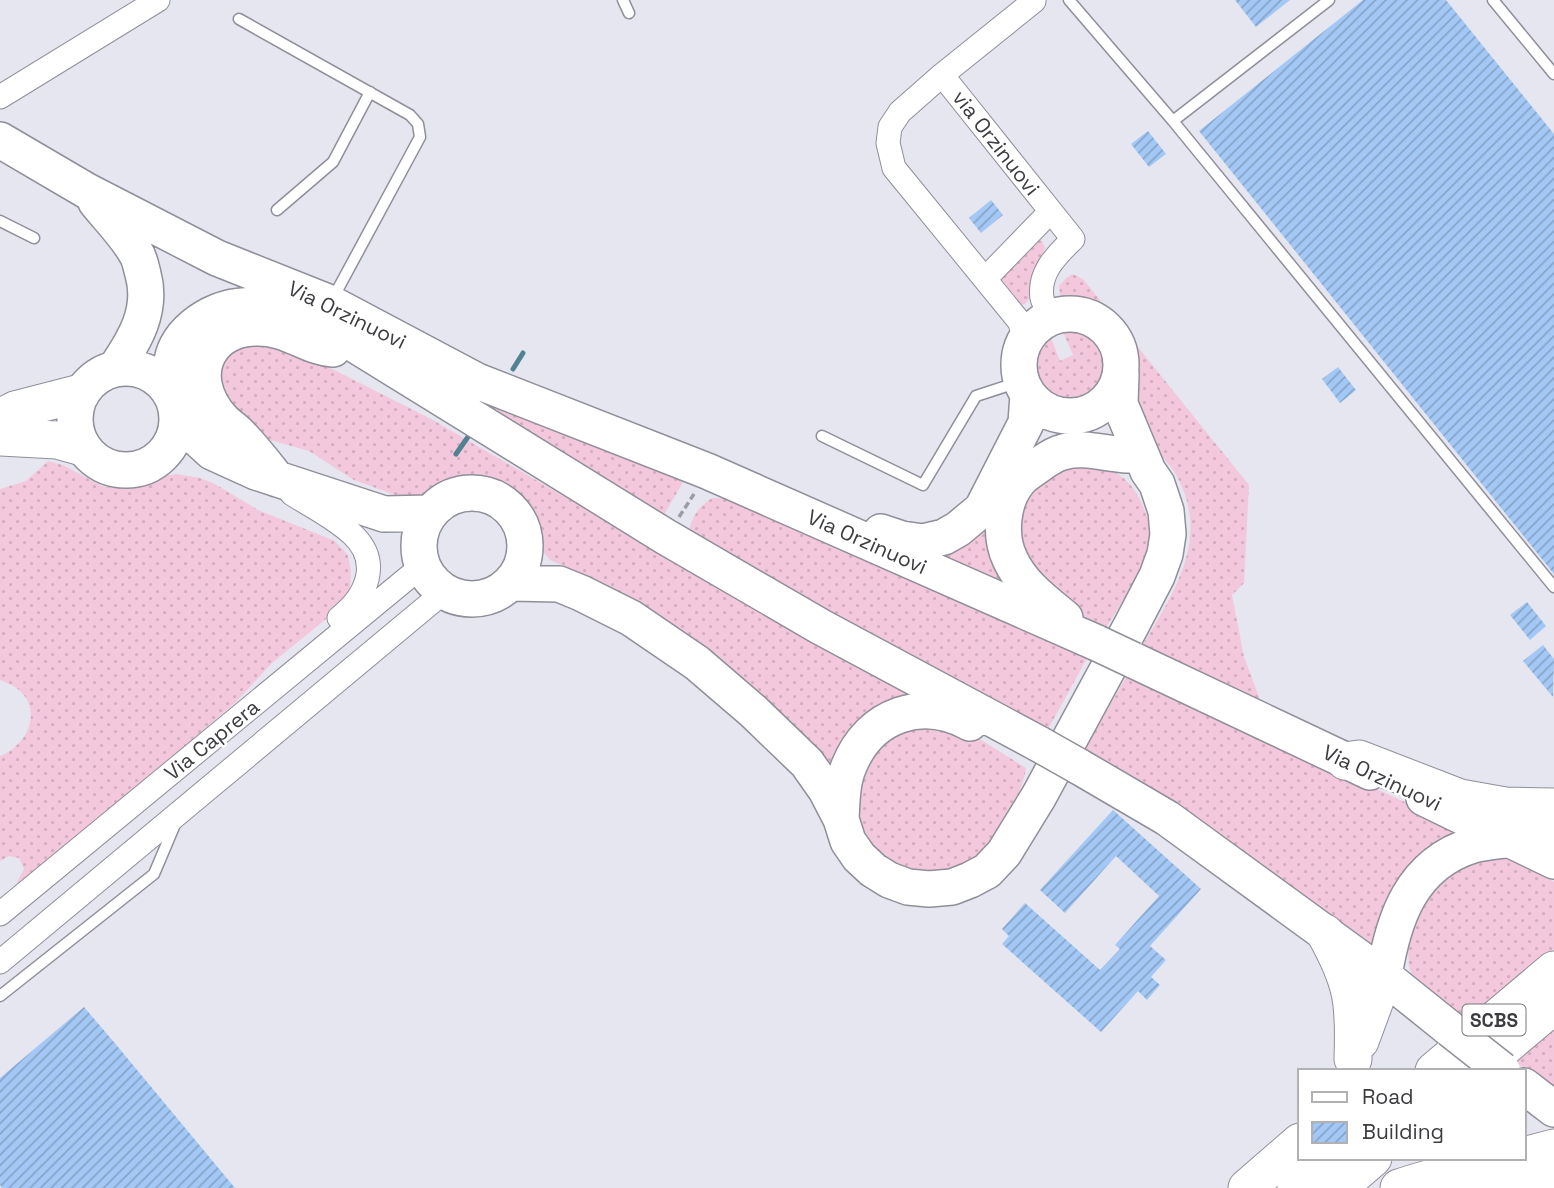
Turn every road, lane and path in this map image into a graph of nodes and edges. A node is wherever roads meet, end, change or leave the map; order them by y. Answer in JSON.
{"nodes":[{"id":1,"x":158,"y":0,"type":"edge"},
{"id":2,"x":623,"y":0,"type":"edge"},
{"id":3,"x":1034,"y":0,"type":"edge"},
{"id":4,"x":1069,"y":0,"type":"edge"},
{"id":5,"x":1329,"y":0,"type":"edge"},
{"id":6,"x":1493,"y":0,"type":"edge"},
{"id":7,"x":629,"y":13,"type":"dead end"},
{"id":8,"x":239,"y":19,"type":"dead end"},
{"id":9,"x":1554,"y":74,"type":"edge"},
{"id":10,"x":942,"y":75,"type":"junction"},
{"id":11,"x":370,"y":92,"type":"junction"},
{"id":12,"x":0,"y":97,"type":"edge"},
{"id":13,"x":1173,"y":121,"type":"junction"},
{"id":14,"x":0,"y":140,"type":"edge"},
{"id":15,"x":87,"y":191,"type":"junction"},
{"id":16,"x":276,"y":210,"type":"dead end"},
{"id":17,"x":1050,"y":212,"type":"junction"},
{"id":18,"x":0,"y":221,"type":"edge"},
{"id":19,"x":34,"y":238,"type":"dead end"},
{"id":20,"x":217,"y":258,"type":"junction"},
{"id":21,"x":985,"y":279,"type":"junction"},
{"id":22,"x":330,"y":303,"type":"junction"},
{"id":23,"x":1053,"y":317,"type":"junction"},
{"id":24,"x":1026,"y":339,"type":"junction"},
{"id":25,"x":364,"y":352,"type":"junction"},
{"id":26,"x":115,"y":369,"type":"junction"},
{"id":27,"x":1121,"y":374,"type":"junction"},
{"id":28,"x":1025,"y":387,"type":"junction"},
{"id":29,"x":81,"y":393,"type":"junction"},
{"id":30,"x":174,"y":404,"type":"junction"},
{"id":31,"x":1070,"y":415,"type":"junction"},
{"id":32,"x":0,"y":418,"type":"edge"},
{"id":33,"x":822,"y":436,"type":"dead end"},
{"id":34,"x":0,"y":437,"type":"edge"},
{"id":35,"x":82,"y":447,"type":"junction"},
{"id":36,"x":212,"y":452,"type":"junction"},
{"id":37,"x":161,"y":457,"type":"junction"},
{"id":38,"x":1138,"y":463,"type":"junction"},
{"id":39,"x":707,"y":471,"type":"junction"},
{"id":40,"x":267,"y":475,"type":"junction"},
{"id":41,"x":1018,"y":481,"type":"junction"},
{"id":42,"x":785,"y":506,"type":"junction"},
{"id":43,"x":430,"y":513,"type":"junction"},
{"id":44,"x":384,"y":514,"type":"junction"},
{"id":45,"x":666,"y":537,"type":"junction"},
{"id":46,"x":526,"y":549,"type":"junction"},
{"id":47,"x":421,"y":556,"type":"junction"},
{"id":48,"x":512,"y":583,"type":"junction"},
{"id":49,"x":559,"y":583,"type":"junction"},
{"id":50,"x":1554,"y":587,"type":"edge"},
{"id":51,"x":444,"y":592,"type":"junction"},
{"id":52,"x":1094,"y":642,"type":"junction"},
{"id":53,"x":270,"y":692,"type":"junction"},
{"id":54,"x":1039,"y":744,"type":"junction"},
{"id":55,"x":1345,"y":761,"type":"junction"},
{"id":56,"x":1554,"y":807,"type":"edge"},
{"id":57,"x":181,"y":811,"type":"junction"},
{"id":58,"x":841,"y":819,"type":"junction"},
{"id":59,"x":1554,"y":824,"type":"edge"},
{"id":60,"x":1511,"y":838,"type":"junction"},
{"id":61,"x":1554,"y":861,"type":"edge"},
{"id":62,"x":0,"y":914,"type":"edge"},
{"id":63,"x":1325,"y":933,"type":"junction"},
{"id":64,"x":0,"y":962,"type":"edge"},
{"id":65,"x":1554,"y":970,"type":"edge"},
{"id":66,"x":1384,"y":976,"type":"junction"},
{"id":67,"x":0,"y":996,"type":"edge"},
{"id":68,"x":1554,"y":1005,"type":"edge"},
{"id":69,"x":1350,"y":1065,"type":"edge"},
{"id":70,"x":1436,"y":1069,"type":"edge"},
{"id":71,"x":1496,"y":1069,"type":"edge"},
{"id":72,"x":1506,"y":1069,"type":"edge"},
{"id":73,"x":1526,"y":1090,"type":"edge"},
{"id":74,"x":1554,"y":1109,"type":"edge"},
{"id":75,"x":1298,"y":1144,"type":"edge"},
{"id":76,"x":1554,"y":1148,"type":"edge"},
{"id":77,"x":1526,"y":1155,"type":"edge"},
{"id":78,"x":1329,"y":1160,"type":"edge"},
{"id":79,"x":1371,"y":1160,"type":"edge"},
{"id":80,"x":1507,"y":1160,"type":"edge"},
{"id":81,"x":1462,"y":1172,"type":"junction"},
{"id":82,"x":1554,"y":1185,"type":"edge"},
{"id":83,"x":1247,"y":1188,"type":"edge"},
{"id":84,"x":1296,"y":1188,"type":"edge"},
{"id":85,"x":1338,"y":1188,"type":"edge"},
{"id":86,"x":1399,"y":1188,"type":"edge"}],
"edges":[{"from":1,"to":12,"type":"street"},
{"from":2,"to":7,"type":"lane"},
{"from":3,"to":10,"type":"street","name":"via Orzinuovi"},
{"from":4,"to":13,"type":"lane"},
{"from":5,"to":13,"type":"lane"},
{"from":6,"to":9,"type":"lane"},
{"from":8,"to":11,"type":"lane"},
{"from":10,"to":17,"type":"street","name":"via Orzinuovi"},
{"from":10,"to":21,"type":"street","name":"via Orzinuovi"},
{"from":11,"to":16,"type":"lane"},
{"from":11,"to":22,"type":"lane"},
{"from":13,"to":50,"type":"lane"},
{"from":14,"to":15,"type":"main road","name":"Via Orzinuovi"},
{"from":15,"to":20,"type":"main road","name":"Via Orzinuovi"},
{"from":15,"to":26,"type":"main road"},
{"from":17,"to":21,"type":"street","name":"via Orzinuovi"},
{"from":17,"to":23,"type":"street","name":"via Orzinuovi"},
{"from":18,"to":19,"type":"lane"},
{"from":20,"to":22,"type":"main road","name":"Via Orzinuovi"},
{"from":20,"to":25,"type":"main road","name":"Via Orzinuovi"},
{"from":21,"to":24,"type":"street","name":"via Orzinuovi"},
{"from":22,"to":39,"type":"main road","name":"Via Orzinuovi"},
{"from":23,"to":24,"type":"main road"},
{"from":23,"to":27,"type":"main road"},
{"from":24,"to":28,"type":"main road"},
{"from":25,"to":30,"type":"main road"},
{"from":25,"to":40,"type":"main road"},
{"from":25,"to":45,"type":"main road","name":"Via Orzinuovi"},
{"from":26,"to":29,"type":"main road"},
{"from":26,"to":30,"type":"main road"},
{"from":27,"to":31,"type":"main road"},
{"from":27,"to":38,"type":"main road"},
{"from":28,"to":31,"type":"main road"},
{"from":28,"to":33,"type":"lane"},
{"from":28,"to":42,"type":"main road"},
{"from":29,"to":32,"type":"highway"},
{"from":29,"to":35,"type":"main road"},
{"from":30,"to":36,"type":"main road"},
{"from":30,"to":37,"type":"main road"},
{"from":31,"to":38,"type":"main road"},
{"from":31,"to":41,"type":"main road"},
{"from":34,"to":35,"type":"highway"},
{"from":35,"to":37,"type":"main road"},
{"from":36,"to":37,"type":"main road"},
{"from":36,"to":40,"type":"main road"},
{"from":38,"to":41,"type":"main road"},
{"from":38,"to":58,"type":"main road"},
{"from":39,"to":42,"type":"main road","name":"Via Orzinuovi"},
{"from":39,"to":45,"type":"path"},
{"from":40,"to":44,"type":"main road"},
{"from":40,"to":53,"type":"street"},
{"from":41,"to":52,"type":"main road"},
{"from":42,"to":52,"type":"main road","name":"Via Orzinuovi"},
{"from":43,"to":44,"type":"main road"},
{"from":43,"to":46,"type":"main road"},
{"from":43,"to":47,"type":"main road"},
{"from":44,"to":47,"type":"main road"},
{"from":45,"to":54,"type":"main road","name":"Via Orzinuovi"},
{"from":46,"to":48,"type":"main road"},
{"from":46,"to":49,"type":"main road"},
{"from":47,"to":51,"type":"main road"},
{"from":47,"to":53,"type":"street","name":"Via Caprera"},
{"from":48,"to":49,"type":"main road"},
{"from":48,"to":51,"type":"main road"},
{"from":49,"to":58,"type":"main road"},
{"from":51,"to":57,"type":"street","name":"Via Caprera"},
{"from":52,"to":55,"type":"main road","name":"Via Orzinuovi","bridge":true},
{"from":53,"to":62,"type":"street","name":"Via Caprera"},
{"from":54,"to":58,"type":"main road"},
{"from":54,"to":63,"type":"main road","name":"Via Orzinuovi","bridge":true},
{"from":55,"to":56,"type":"highway"},
{"from":55,"to":60,"type":"main road","name":"Via Orzinuovi"},
{"from":57,"to":64,"type":"street","name":"Via Caprera"},
{"from":57,"to":67,"type":"lane","name":"Via Caprera"},
{"from":59,"to":60,"type":"highway"},
{"from":60,"to":61,"type":"main road","name":"Via Orzinuovi"},
{"from":60,"to":66,"type":"main road"},
{"from":63,"to":66,"type":"main road","name":"Via Orzinuovi"},
{"from":63,"to":69,"type":"highway"},
{"from":65,"to":70,"type":"highway","number":"SCBS"},
{"from":66,"to":69,"type":"highway"},
{"from":66,"to":71,"type":"main road","name":"Via Orzinuovi","bridge":true},
{"from":68,"to":72,"type":"highway","number":"SCBS"},
{"from":73,"to":74,"type":"main road","name":"Via Orzinuovi"},
{"from":75,"to":83,"type":"highway"},
{"from":76,"to":77,"type":"highway"},
{"from":78,"to":84,"type":"highway"},
{"from":79,"to":85,"type":"highway"},
{"from":80,"to":81,"type":"highway"},
{"from":81,"to":82,"type":"highway"},
{"from":81,"to":86,"type":"highway"}]}
